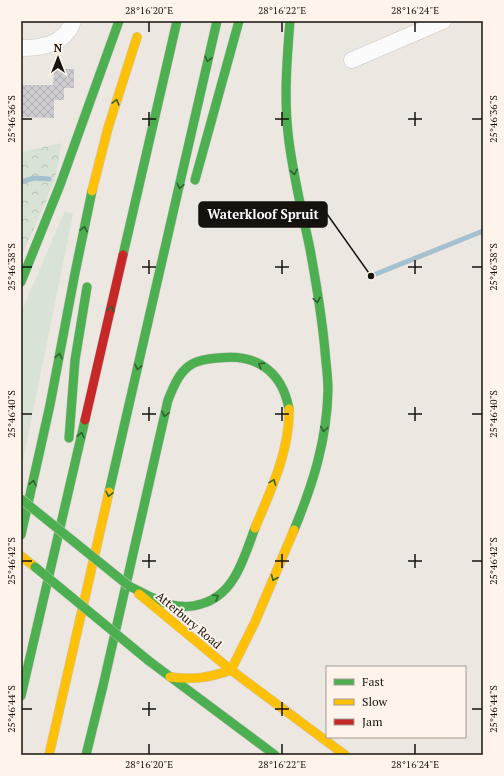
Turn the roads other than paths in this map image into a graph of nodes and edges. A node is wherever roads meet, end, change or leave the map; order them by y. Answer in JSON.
{"nodes":[{"id":1,"x":73,"y":21,"type":"edge"},
{"id":2,"x":119,"y":21,"type":"edge"},
{"id":3,"x":177,"y":21,"type":"edge"},
{"id":4,"x":217,"y":21,"type":"edge"},
{"id":5,"x":239,"y":21,"type":"edge"},
{"id":6,"x":290,"y":21,"type":"edge"},
{"id":7,"x":443,"y":21,"type":"edge"},
{"id":8,"x":140,"y":26,"type":"dead end"},
{"id":9,"x":137,"y":37,"type":"junction"},
{"id":10,"x":21,"y":48,"type":"edge"},
{"id":11,"x":352,"y":60,"type":"dead end"},
{"id":12,"x":120,"y":120,"type":"dead end"},
{"id":13,"x":191,"y":192,"type":"dead end"},
{"id":14,"x":177,"y":237,"type":"dead end"},
{"id":15,"x":89,"y":277,"type":"dead end"},
{"id":16,"x":21,"y":282,"type":"edge"},
{"id":17,"x":143,"y":344,"type":"junction"},
{"id":18,"x":68,"y":487,"type":"junction"},
{"id":19,"x":21,"y":500,"type":"edge"},
{"id":20,"x":21,"y":535,"type":"edge"},
{"id":21,"x":21,"y":556,"type":"edge"},
{"id":22,"x":21,"y":564,"type":"edge"},
{"id":23,"x":35,"y":567,"type":"junction"},
{"id":24,"x":129,"y":586,"type":"junction"},
{"id":25,"x":231,"y":670,"type":"junction"},
{"id":26,"x":170,"y":677,"type":"junction"},
{"id":27,"x":21,"y":696,"type":"edge"},
{"id":28,"x":49,"y":755,"type":"edge"},
{"id":29,"x":86,"y":755,"type":"edge"},
{"id":30,"x":275,"y":755,"type":"edge"},
{"id":31,"x":346,"y":755,"type":"edge"}],
"edges":[{"from":1,"to":10,"type":"street"},
{"from":2,"to":16,"type":"main road"},
{"from":18,"to":3,"type":"main road","one_way":true},
{"from":4,"to":17,"type":"main road","one_way":true},
{"from":5,"to":13,"type":"main road"},
{"from":6,"to":25,"type":"main road","one_way":true},
{"from":7,"to":11,"type":"street"},
{"from":8,"to":9,"type":"main road"},
{"from":9,"to":12,"type":"main road"},
{"from":20,"to":9,"type":"main road","one_way":true},
{"from":14,"to":17,"type":"main road"},
{"from":15,"to":18,"type":"main road"},
{"from":17,"to":28,"type":"main road","one_way":true},
{"from":18,"to":27,"type":"main road"},
{"from":19,"to":24,"type":"main road","name":"Atterbury Road","bridge":true},
{"from":21,"to":23,"type":"main road"},
{"from":22,"to":23,"type":"main road"},
{"from":23,"to":26,"type":"main road","bridge":true},
{"from":24,"to":25,"type":"main road","name":"Atterbury Road"},
{"from":24,"to":29,"type":"main road","one_way":true},
{"from":25,"to":26,"type":"main road"},
{"from":25,"to":31,"type":"main road","name":"Atterbury Road"},
{"from":26,"to":30,"type":"main road"}]}
